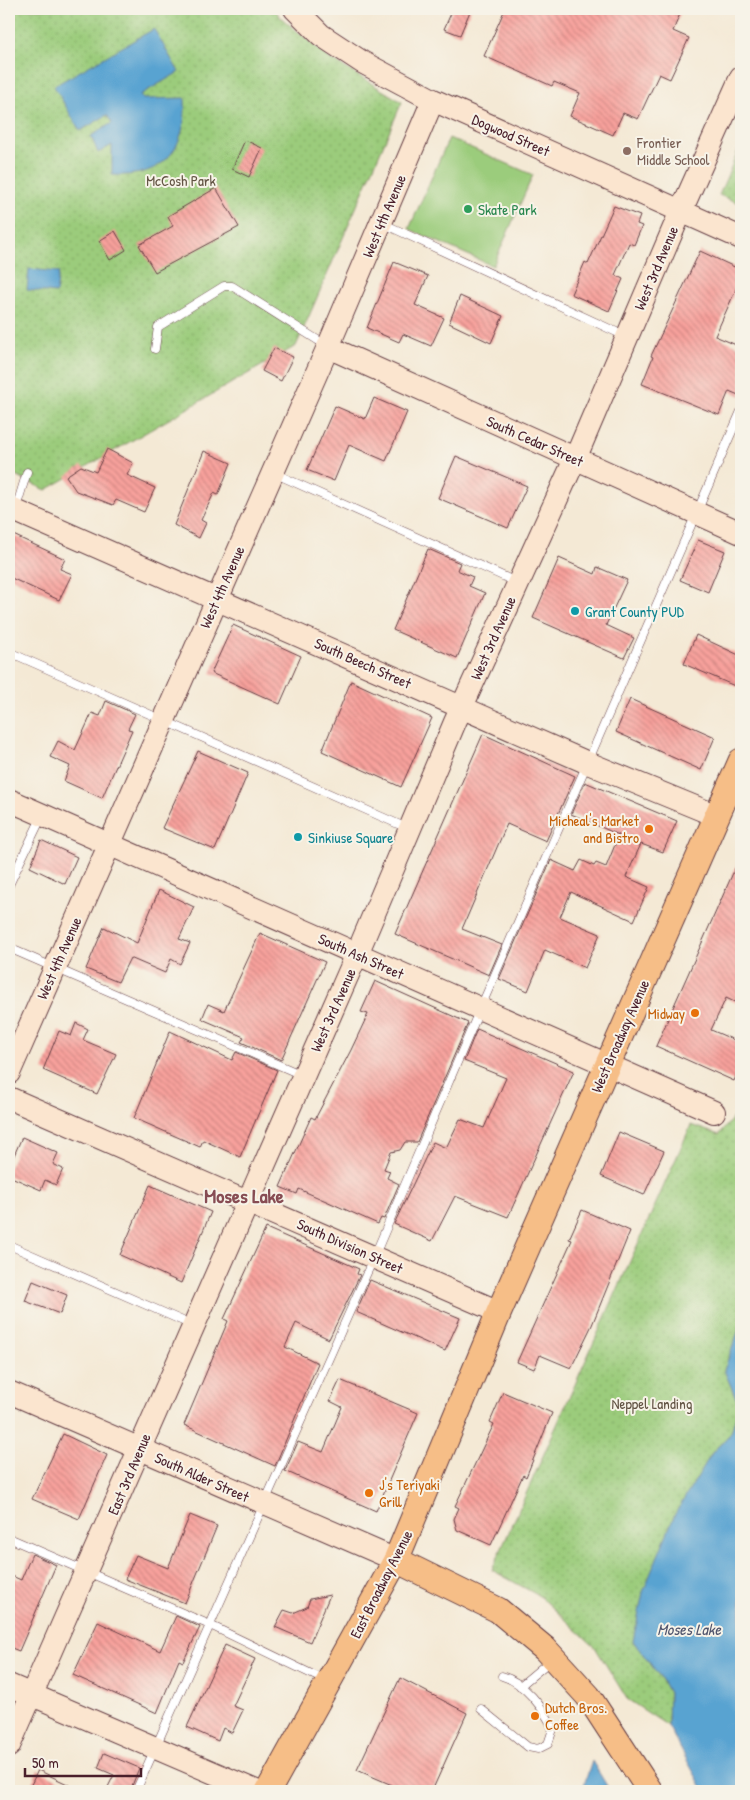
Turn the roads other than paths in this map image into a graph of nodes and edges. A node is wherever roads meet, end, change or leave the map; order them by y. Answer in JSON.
{"nodes":[{"id":1,"x":296,"y":9,"type":"edge"},
{"id":2,"x":741,"y":77,"type":"edge"},
{"id":3,"x":433,"y":100,"type":"junction"},
{"id":4,"x":681,"y":211,"type":"junction"},
{"id":5,"x":381,"y":223,"type":"junction"},
{"id":6,"x":741,"y":238,"type":"edge"},
{"id":7,"x":627,"y":337,"type":"junction"},
{"id":8,"x":328,"y":347,"type":"junction"},
{"id":9,"x":155,"y":349,"type":"dead end"},
{"id":10,"x":741,"y":411,"type":"edge"},
{"id":11,"x":575,"y":459,"type":"junction"},
{"id":12,"x":27,"y":472,"type":"dead end"},
{"id":13,"x":273,"y":472,"type":"junction"},
{"id":14,"x":12,"y":509,"type":"edge"},
{"id":15,"x":696,"y":513,"type":"junction"},
{"id":16,"x":741,"y":533,"type":"edge"},
{"id":17,"x":518,"y":583,"type":"junction"},
{"id":18,"x":217,"y":598,"type":"junction"},
{"id":19,"x":9,"y":652,"type":"edge"},
{"id":20,"x":462,"y":707,"type":"junction"},
{"id":21,"x":163,"y":719,"type":"junction"},
{"id":22,"x":741,"y":761,"type":"edge"},
{"id":23,"x":588,"y":762,"type":"junction"},
{"id":24,"x":10,"y":803,"type":"edge"},
{"id":25,"x":43,"y":814,"type":"junction"},
{"id":26,"x":717,"y":816,"type":"junction"},
{"id":27,"x":409,"y":829,"type":"junction"},
{"id":28,"x":109,"y":843,"type":"junction"},
{"id":29,"x":9,"y":884,"type":"edge"},
{"id":30,"x":9,"y":948,"type":"edge"},
{"id":31,"x":358,"y":954,"type":"junction"},
{"id":32,"x":54,"y":969,"type":"junction"},
{"id":33,"x":480,"y":1009,"type":"junction"},
{"id":34,"x":608,"y":1066,"type":"junction"},
{"id":35,"x":9,"y":1073,"type":"edge"},
{"id":36,"x":304,"y":1076,"type":"junction"},
{"id":37,"x":9,"y":1098,"type":"edge"},
{"id":38,"x":714,"y":1112,"type":"dead end"},
{"id":39,"x":249,"y":1202,"type":"junction"},
{"id":40,"x":9,"y":1244,"type":"edge"},
{"id":41,"x":374,"y":1257,"type":"junction"},
{"id":42,"x":499,"y":1312,"type":"junction"},
{"id":43,"x":194,"y":1326,"type":"junction"},
{"id":44,"x":9,"y":1392,"type":"edge"},
{"id":45,"x":140,"y":1449,"type":"junction"},
{"id":46,"x":264,"y":1504,"type":"junction"},
{"id":47,"x":9,"y":1538,"type":"edge"},
{"id":48,"x":396,"y":1560,"type":"junction"},
{"id":49,"x":87,"y":1572,"type":"junction"},
{"id":50,"x":210,"y":1625,"type":"junction"},
{"id":51,"x":553,"y":1658,"type":"junction"},
{"id":52,"x":502,"y":1676,"type":"dead end"},
{"id":53,"x":329,"y":1682,"type":"junction"},
{"id":54,"x":9,"y":1685,"type":"edge"},
{"id":55,"x":520,"y":1686,"type":"junction"},
{"id":56,"x":31,"y":1695,"type":"junction"},
{"id":57,"x":481,"y":1709,"type":"dead end"},
{"id":58,"x":9,"y":1746,"type":"edge"},
{"id":59,"x":157,"y":1748,"type":"junction"},
{"id":60,"x":136,"y":1791,"type":"edge"},
{"id":61,"x":256,"y":1791,"type":"edge"},
{"id":62,"x":268,"y":1791,"type":"edge"},
{"id":63,"x":650,"y":1791,"type":"edge"}],
"edges":[{"from":1,"to":3,"type":"main road","name":"Dogwood Street"},
{"from":2,"to":4,"type":"main road","name":"West 3rd Avenue"},
{"from":3,"to":4,"type":"main road","name":"Dogwood Street"},
{"from":3,"to":5,"type":"main road","name":"West 4th Avenue"},
{"from":4,"to":6,"type":"main road","name":"Dogwood Street"},
{"from":4,"to":7,"type":"main road","name":"West 3rd Avenue"},
{"from":5,"to":7,"type":"lane"},
{"from":5,"to":8,"type":"main road","name":"West 4th Avenue"},
{"from":7,"to":11,"type":"main road","name":"West 3rd Avenue"},
{"from":8,"to":9,"type":"lane"},
{"from":8,"to":11,"type":"main road","name":"South Cedar Street"},
{"from":8,"to":13,"type":"main road","name":"West 4th Avenue"},
{"from":10,"to":15,"type":"lane"},
{"from":11,"to":15,"type":"main road","name":"South Cedar Street"},
{"from":11,"to":17,"type":"main road","name":"West 3rd Avenue"},
{"from":12,"to":14,"type":"lane"},
{"from":13,"to":17,"type":"lane"},
{"from":13,"to":18,"type":"main road","name":"West 4th Avenue"},
{"from":14,"to":18,"type":"main road","name":"South Beech Street"},
{"from":15,"to":16,"type":"main road","name":"South Cedar Street"},
{"from":15,"to":23,"type":"lane"},
{"from":17,"to":20,"type":"main road","name":"West 3rd Avenue"},
{"from":18,"to":20,"type":"main road","name":"South Beech Street"},
{"from":18,"to":21,"type":"main road","name":"West 4th Avenue"},
{"from":19,"to":21,"type":"lane"},
{"from":20,"to":23,"type":"main road","name":"South Beech Street"},
{"from":20,"to":27,"type":"main road","name":"West 3rd Avenue"},
{"from":21,"to":27,"type":"lane"},
{"from":21,"to":28,"type":"main road","name":"West 4th Avenue"},
{"from":22,"to":26,"type":"main road","name":"West Broadway Avenue"},
{"from":23,"to":26,"type":"main road","name":"South Beech Street"},
{"from":23,"to":33,"type":"lane"},
{"from":24,"to":25,"type":"main road","name":"South Ash Street"},
{"from":25,"to":28,"type":"main road","name":"South Ash Street"},
{"from":25,"to":29,"type":"lane"},
{"from":26,"to":34,"type":"main road","name":"West Broadway Avenue"},
{"from":27,"to":31,"type":"main road","name":"West 3rd Avenue"},
{"from":28,"to":31,"type":"main road","name":"South Ash Street"},
{"from":28,"to":32,"type":"main road","name":"West 4th Avenue"},
{"from":30,"to":32,"type":"lane"},
{"from":31,"to":33,"type":"main road","name":"South Ash Street"},
{"from":31,"to":36,"type":"main road","name":"West 3rd Avenue"},
{"from":32,"to":35,"type":"main road","name":"West 4th Avenue"},
{"from":32,"to":36,"type":"lane"},
{"from":33,"to":34,"type":"main road","name":"South Ash Street"},
{"from":33,"to":41,"type":"lane"},
{"from":34,"to":38,"type":"main road","name":"South Ash Street"},
{"from":34,"to":42,"type":"main road","name":"West Broadway Avenue"},
{"from":36,"to":39,"type":"main road","name":"West 3rd Avenue"},
{"from":37,"to":39,"type":"main road","name":"South Division Street"},
{"from":39,"to":41,"type":"main road","name":"South Division Street"},
{"from":39,"to":43,"type":"main road","name":"East 3rd Avenue"},
{"from":40,"to":43,"type":"lane"},
{"from":41,"to":42,"type":"main road","name":"South Division Street"},
{"from":41,"to":46,"type":"lane"},
{"from":42,"to":48,"type":"main road","name":"East Broadway Avenue"},
{"from":43,"to":45,"type":"main road","name":"East 3rd Avenue"},
{"from":44,"to":45,"type":"main road","name":"South Alder Street"},
{"from":45,"to":46,"type":"main road","name":"South Alder Street"},
{"from":45,"to":49,"type":"main road","name":"East 3rd Avenue"},
{"from":46,"to":48,"type":"main road","name":"South Alder Street"},
{"from":46,"to":50,"type":"lane"},
{"from":47,"to":49,"type":"lane"},
{"from":48,"to":51,"type":"main road"},
{"from":48,"to":53,"type":"main road","name":"East Broadway Avenue"},
{"from":49,"to":50,"type":"lane"},
{"from":49,"to":56,"type":"main road","name":"East 3rd Avenue"},
{"from":50,"to":53,"type":"lane"},
{"from":50,"to":59,"type":"lane"},
{"from":51,"to":55,"type":"lane"},
{"from":51,"to":63,"type":"main road"},
{"from":52,"to":55,"type":"lane"},
{"from":53,"to":62,"type":"main road","name":"East Broadway Avenue"},
{"from":54,"to":56,"type":"main road"},
{"from":55,"to":57,"type":"lane"},
{"from":56,"to":58,"type":"main road","name":"East 3rd Avenue"},
{"from":56,"to":59,"type":"main road"},
{"from":59,"to":60,"type":"lane"},
{"from":59,"to":61,"type":"main road"}]}
